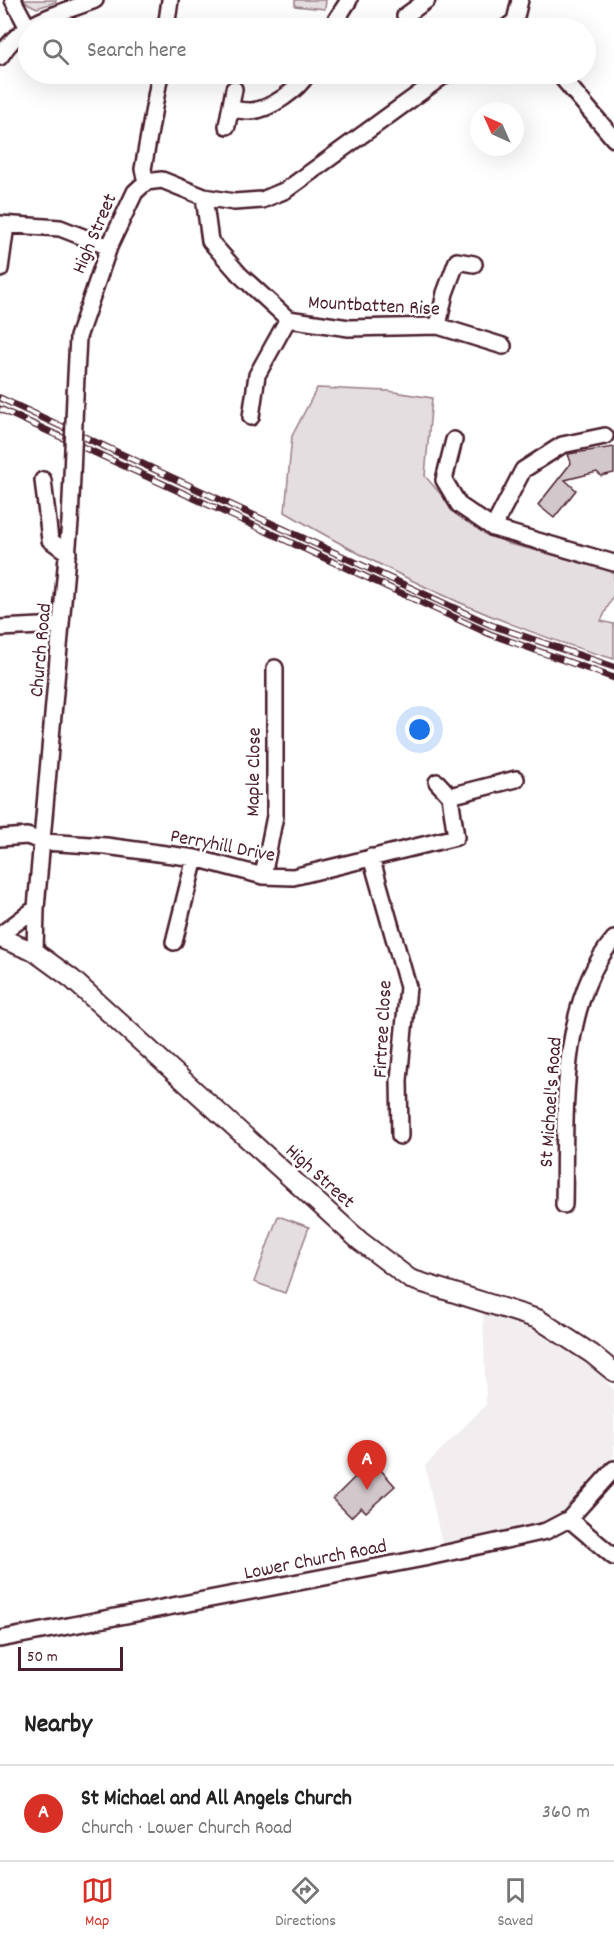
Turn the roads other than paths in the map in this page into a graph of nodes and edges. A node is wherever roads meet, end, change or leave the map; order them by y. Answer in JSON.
{"nodes":[{"id":1,"x":13,"y":0,"type":"edge"},
{"id":2,"x":96,"y":0,"type":"edge"},
{"id":3,"x":170,"y":0,"type":"edge"},
{"id":4,"x":349,"y":0,"type":"edge"},
{"id":5,"x":427,"y":0,"type":"edge"},
{"id":6,"x":520,"y":0,"type":"edge"},
{"id":7,"x":405,"y":15,"type":"dead end"},
{"id":8,"x":23,"y":18,"type":"edge"},
{"id":9,"x":48,"y":18,"type":"edge"},
{"id":10,"x":167,"y":18,"type":"edge"},
{"id":11,"x":337,"y":18,"type":"edge"},
{"id":12,"x":516,"y":18,"type":"edge"},
{"id":13,"x":18,"y":33,"type":"edge"},
{"id":14,"x":0,"y":57,"type":"edge"},
{"id":15,"x":158,"y":84,"type":"edge"},
{"id":16,"x":300,"y":84,"type":"edge"},
{"id":17,"x":432,"y":84,"type":"edge"},
{"id":18,"x":567,"y":84,"type":"edge"},
{"id":19,"x":234,"y":89,"type":"dead end"},
{"id":20,"x":231,"y":109,"type":"junction"},
{"id":21,"x":227,"y":126,"type":"dead end"},
{"id":22,"x":614,"y":139,"type":"edge"},
{"id":23,"x":146,"y":183,"type":"junction"},
{"id":24,"x":204,"y":197,"type":"junction"},
{"id":25,"x":3,"y":224,"type":"edge"},
{"id":26,"x":109,"y":247,"type":"junction"},
{"id":27,"x":474,"y":264,"type":"dead end"},
{"id":28,"x":0,"y":269,"type":"edge"},
{"id":29,"x":288,"y":319,"type":"junction"},
{"id":30,"x":438,"y":326,"type":"junction"},
{"id":31,"x":502,"y":346,"type":"dead end"},
{"id":32,"x":75,"y":396,"type":"joint"},
{"id":33,"x":251,"y":417,"type":"dead end"},
{"id":34,"x":605,"y":436,"type":"dead end"},
{"id":35,"x":454,"y":440,"type":"dead end"},
{"id":36,"x":43,"y":480,"type":"dead end"},
{"id":37,"x":493,"y":528,"type":"junction"},
{"id":38,"x":68,"y":553,"type":"junction"},
{"id":39,"x":614,"y":563,"type":"edge"},
{"id":40,"x":61,"y":625,"type":"junction"},
{"id":41,"x":0,"y":628,"type":"edge"},
{"id":42,"x":275,"y":668,"type":"dead end"},
{"id":43,"x":516,"y":779,"type":"dead end"},
{"id":44,"x":437,"y":782,"type":"dead end"},
{"id":45,"x":450,"y":796,"type":"junction"},
{"id":46,"x":0,"y":838,"type":"edge"},
{"id":47,"x":44,"y":842,"type":"junction"},
{"id":48,"x":371,"y":857,"type":"junction"},
{"id":49,"x":195,"y":858,"type":"junction"},
{"id":50,"x":263,"y":876,"type":"junction"},
{"id":51,"x":36,"y":908,"type":"junction"},
{"id":52,"x":0,"y":936,"type":"edge"},
{"id":53,"x":614,"y":939,"type":"edge"},
{"id":54,"x":174,"y":942,"type":"dead end"},
{"id":55,"x":34,"y":951,"type":"junction"},
{"id":56,"x":400,"y":1136,"type":"dead end"},
{"id":57,"x":564,"y":1205,"type":"dead end"},
{"id":58,"x":614,"y":1372,"type":"edge"},
{"id":59,"x":614,"y":1469,"type":"edge"},
{"id":60,"x":569,"y":1519,"type":"junction"},
{"id":61,"x":614,"y":1557,"type":"edge"},
{"id":62,"x":0,"y":1639,"type":"edge"}],
"edges":[{"from":1,"to":8,"type":"street"},
{"from":2,"to":9,"type":"street"},
{"from":3,"to":10,"type":"street"},
{"from":4,"to":11,"type":"street"},
{"from":5,"to":7,"type":"street"},
{"from":6,"to":12,"type":"street"},
{"from":13,"to":14,"type":"street"},
{"from":15,"to":23,"type":"street"},
{"from":16,"to":20,"type":"street"},
{"from":17,"to":24,"type":"street"},
{"from":18,"to":22,"type":"street"},
{"from":19,"to":20,"type":"street"},
{"from":20,"to":21,"type":"street"},
{"from":23,"to":24,"type":"street"},
{"from":23,"to":26,"type":"street","name":"High Street"},
{"from":24,"to":29,"type":"street","name":"Mountbatten Rise"},
{"from":25,"to":26,"type":"street"},
{"from":25,"to":28,"type":"street"},
{"from":26,"to":32,"type":"street","name":"High Street"},
{"from":27,"to":30,"type":"street"},
{"from":29,"to":30,"type":"street","name":"Mountbatten Rise"},
{"from":29,"to":33,"type":"street"},
{"from":30,"to":31,"type":"street","name":"Mountbatten Rise"},
{"from":32,"to":38,"type":"street","name":"Church Road","bridge":true},
{"from":34,"to":37,"type":"street"},
{"from":35,"to":37,"type":"street"},
{"from":36,"to":38,"type":"street"},
{"from":37,"to":39,"type":"street"},
{"from":38,"to":40,"type":"street","name":"Church Road"},
{"from":40,"to":41,"type":"street"},
{"from":40,"to":47,"type":"street","name":"Church Road"},
{"from":42,"to":50,"type":"street","name":"Maple Close"},
{"from":43,"to":45,"type":"street"},
{"from":44,"to":45,"type":"street"},
{"from":45,"to":48,"type":"street","name":"Perryhill Drive"},
{"from":46,"to":47,"type":"street","name":"Perryhill Drive"},
{"from":47,"to":49,"type":"street","name":"Perryhill Drive"},
{"from":47,"to":51,"type":"street","name":"Church Road"},
{"from":48,"to":50,"type":"street","name":"Perryhill Drive"},
{"from":48,"to":56,"type":"street","name":"Firtree Close"},
{"from":49,"to":50,"type":"street","name":"Perryhill Drive"},
{"from":49,"to":54,"type":"street"},
{"from":51,"to":52,"type":"street"},
{"from":51,"to":55,"type":"street","name":"Church Road"},
{"from":52,"to":55,"type":"main road","name":"High Street"},
{"from":53,"to":57,"type":"street","name":"St Michael's Road"},
{"from":55,"to":58,"type":"main road","name":"High Street"},
{"from":59,"to":60,"type":"street","name":"Lower Church Road"},
{"from":60,"to":61,"type":"street"},
{"from":60,"to":62,"type":"street","name":"Lower Church Road"}]}
